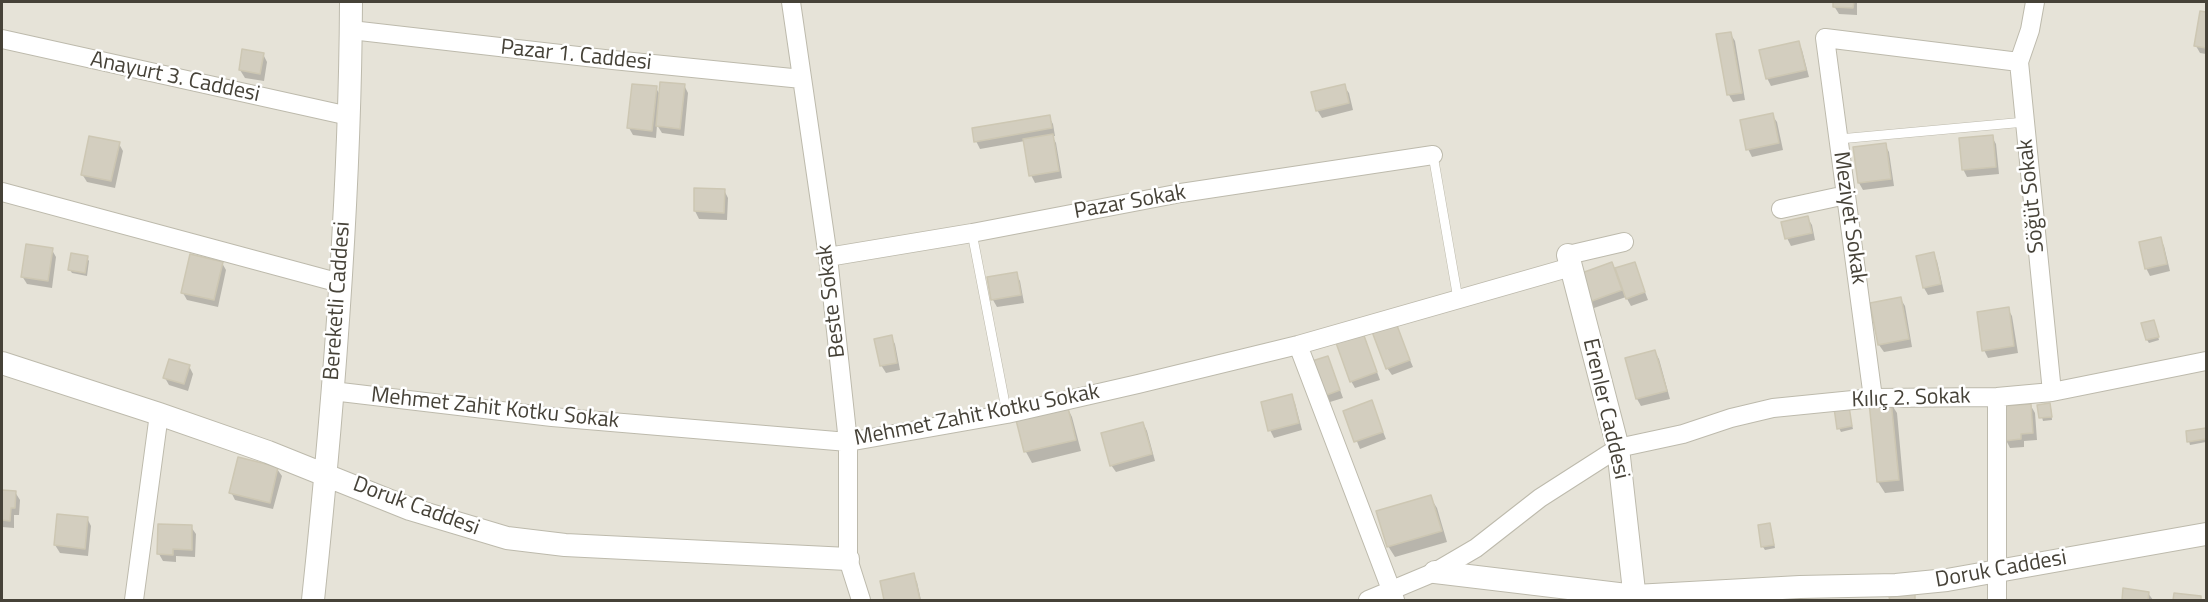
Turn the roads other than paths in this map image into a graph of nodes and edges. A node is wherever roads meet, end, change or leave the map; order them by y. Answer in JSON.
{"nodes":[{"id":1,"x":351,"y":2,"type":"edge"},
{"id":2,"x":791,"y":2,"type":"edge"},
{"id":3,"x":2035,"y":2,"type":"edge"},
{"id":4,"x":351,"y":30,"type":"junction"},
{"id":5,"x":2,"y":39,"type":"edge"},
{"id":6,"x":2019,"y":62,"type":"junction"},
{"id":7,"x":802,"y":79,"type":"junction"},
{"id":8,"x":349,"y":116,"type":"junction"},
{"id":9,"x":2025,"y":123,"type":"junction"},
{"id":10,"x":1839,"y":139,"type":"junction"},
{"id":11,"x":1433,"y":155,"type":"joint"},
{"id":12,"x":2,"y":192,"type":"edge"},
{"id":13,"x":1846,"y":195,"type":"junction"},
{"id":14,"x":1781,"y":209,"type":"dead end"},
{"id":15,"x":972,"y":232,"type":"junction"},
{"id":16,"x":1624,"y":242,"type":"dead end"},
{"id":17,"x":828,"y":257,"type":"junction"},
{"id":18,"x":1570,"y":261,"type":"junction"},
{"id":19,"x":340,"y":283,"type":"junction"},
{"id":20,"x":1458,"y":299,"type":"junction"},
{"id":21,"x":1298,"y":345,"type":"junction"},
{"id":22,"x":2206,"y":361,"type":"edge"},
{"id":23,"x":2,"y":363,"type":"edge"},
{"id":24,"x":333,"y":392,"type":"junction"},
{"id":25,"x":2052,"y":392,"type":"junction"},
{"id":26,"x":1997,"y":397,"type":"junction"},
{"id":27,"x":1873,"y":398,"type":"junction"},
{"id":28,"x":159,"y":414,"type":"junction"},
{"id":29,"x":1007,"y":414,"type":"junction"},
{"id":30,"x":848,"y":442,"type":"junction"},
{"id":31,"x":1618,"y":448,"type":"junction"},
{"id":32,"x":327,"y":475,"type":"junction"},
{"id":33,"x":2206,"y":534,"type":"edge"},
{"id":34,"x":849,"y":559,"type":"junction"},
{"id":35,"x":1997,"y":571,"type":"junction"},
{"id":36,"x":1435,"y":572,"type":"junction"},
{"id":37,"x":1394,"y":596,"type":"edge"},
{"id":38,"x":1635,"y":598,"type":"edge"},
{"id":39,"x":134,"y":600,"type":"edge"},
{"id":40,"x":313,"y":600,"type":"edge"},
{"id":41,"x":861,"y":600,"type":"edge"},
{"id":42,"x":1368,"y":600,"type":"edge"},
{"id":43,"x":1996,"y":600,"type":"edge"}],
"edges":[{"from":1,"to":4,"type":"street","name":"Bereketli Caddesi"},
{"from":2,"to":7,"type":"street","name":"Beste Sokak"},
{"from":3,"to":6,"type":"street","name":"Söğüt Sokak"},
{"from":4,"to":7,"type":"street","name":"Pazar 1. Caddesi"},
{"from":4,"to":8,"type":"street","name":"Bereketli Caddesi"},
{"from":5,"to":8,"type":"street","name":"Anayurt 3. Caddesi"},
{"from":6,"to":9,"type":"street","name":"Söğüt Sokak"},
{"from":6,"to":10,"type":"street","name":"Meziyet Sokak"},
{"from":7,"to":17,"type":"street","name":"Beste Sokak"},
{"from":8,"to":19,"type":"street","name":"Bereketli Caddesi"},
{"from":9,"to":10,"type":"lane"},
{"from":9,"to":25,"type":"street","name":"Söğüt Sokak"},
{"from":10,"to":13,"type":"street","name":"Meziyet Sokak"},
{"from":11,"to":15,"type":"street","name":"Pazar Sokak"},
{"from":11,"to":20,"type":"lane"},
{"from":12,"to":19,"type":"street"},
{"from":13,"to":14,"type":"street"},
{"from":13,"to":27,"type":"street","name":"Meziyet Sokak"},
{"from":15,"to":17,"type":"street","name":"Pazar Sokak"},
{"from":15,"to":29,"type":"lane"},
{"from":16,"to":18,"type":"street","name":"Mehmet Zahit Kotku Sokak"},
{"from":17,"to":30,"type":"street","name":"Beste Sokak"},
{"from":18,"to":20,"type":"street","name":"Mehmet Zahit Kotku Sokak"},
{"from":18,"to":31,"type":"street","name":"Erenler Caddesi"},
{"from":19,"to":24,"type":"street","name":"Bereketli Caddesi"},
{"from":20,"to":21,"type":"street","name":"Mehmet Zahit Kotku Sokak"},
{"from":21,"to":29,"type":"street","name":"Mehmet Zahit Kotku Sokak"},
{"from":21,"to":37,"type":"street"},
{"from":22,"to":25,"type":"street","name":"Kılıç 2. Sokak"},
{"from":23,"to":28,"type":"street","name":"Doruk Caddesi"},
{"from":24,"to":30,"type":"street","name":"Mehmet Zahit Kotku Sokak"},
{"from":24,"to":32,"type":"street","name":"Bereketli Caddesi"},
{"from":25,"to":26,"type":"street","name":"Kılıç 2. Sokak"},
{"from":26,"to":27,"type":"street","name":"Kılıç 2. Sokak"},
{"from":26,"to":35,"type":"street"},
{"from":27,"to":31,"type":"street","name":"Kılıç 2. Sokak"},
{"from":28,"to":32,"type":"street","name":"Doruk Caddesi"},
{"from":28,"to":39,"type":"street"},
{"from":29,"to":30,"type":"street","name":"Mehmet Zahit Kotku Sokak"},
{"from":30,"to":34,"type":"street","name":"Beste Sokak"},
{"from":31,"to":36,"type":"street"},
{"from":31,"to":38,"type":"street","name":"Erenler Caddesi"},
{"from":32,"to":34,"type":"street","name":"Doruk Caddesi"},
{"from":32,"to":40,"type":"street","name":"Bereketli Caddesi"},
{"from":33,"to":35,"type":"street","name":"Doruk Caddesi"},
{"from":34,"to":41,"type":"street","name":"Beste Sokak"},
{"from":35,"to":38,"type":"street","name":"Doruk Caddesi"},
{"from":35,"to":43,"type":"street"},
{"from":36,"to":37,"type":"street"},
{"from":36,"to":38,"type":"street","name":"Doruk Caddesi"},
{"from":37,"to":42,"type":"street"}]}
